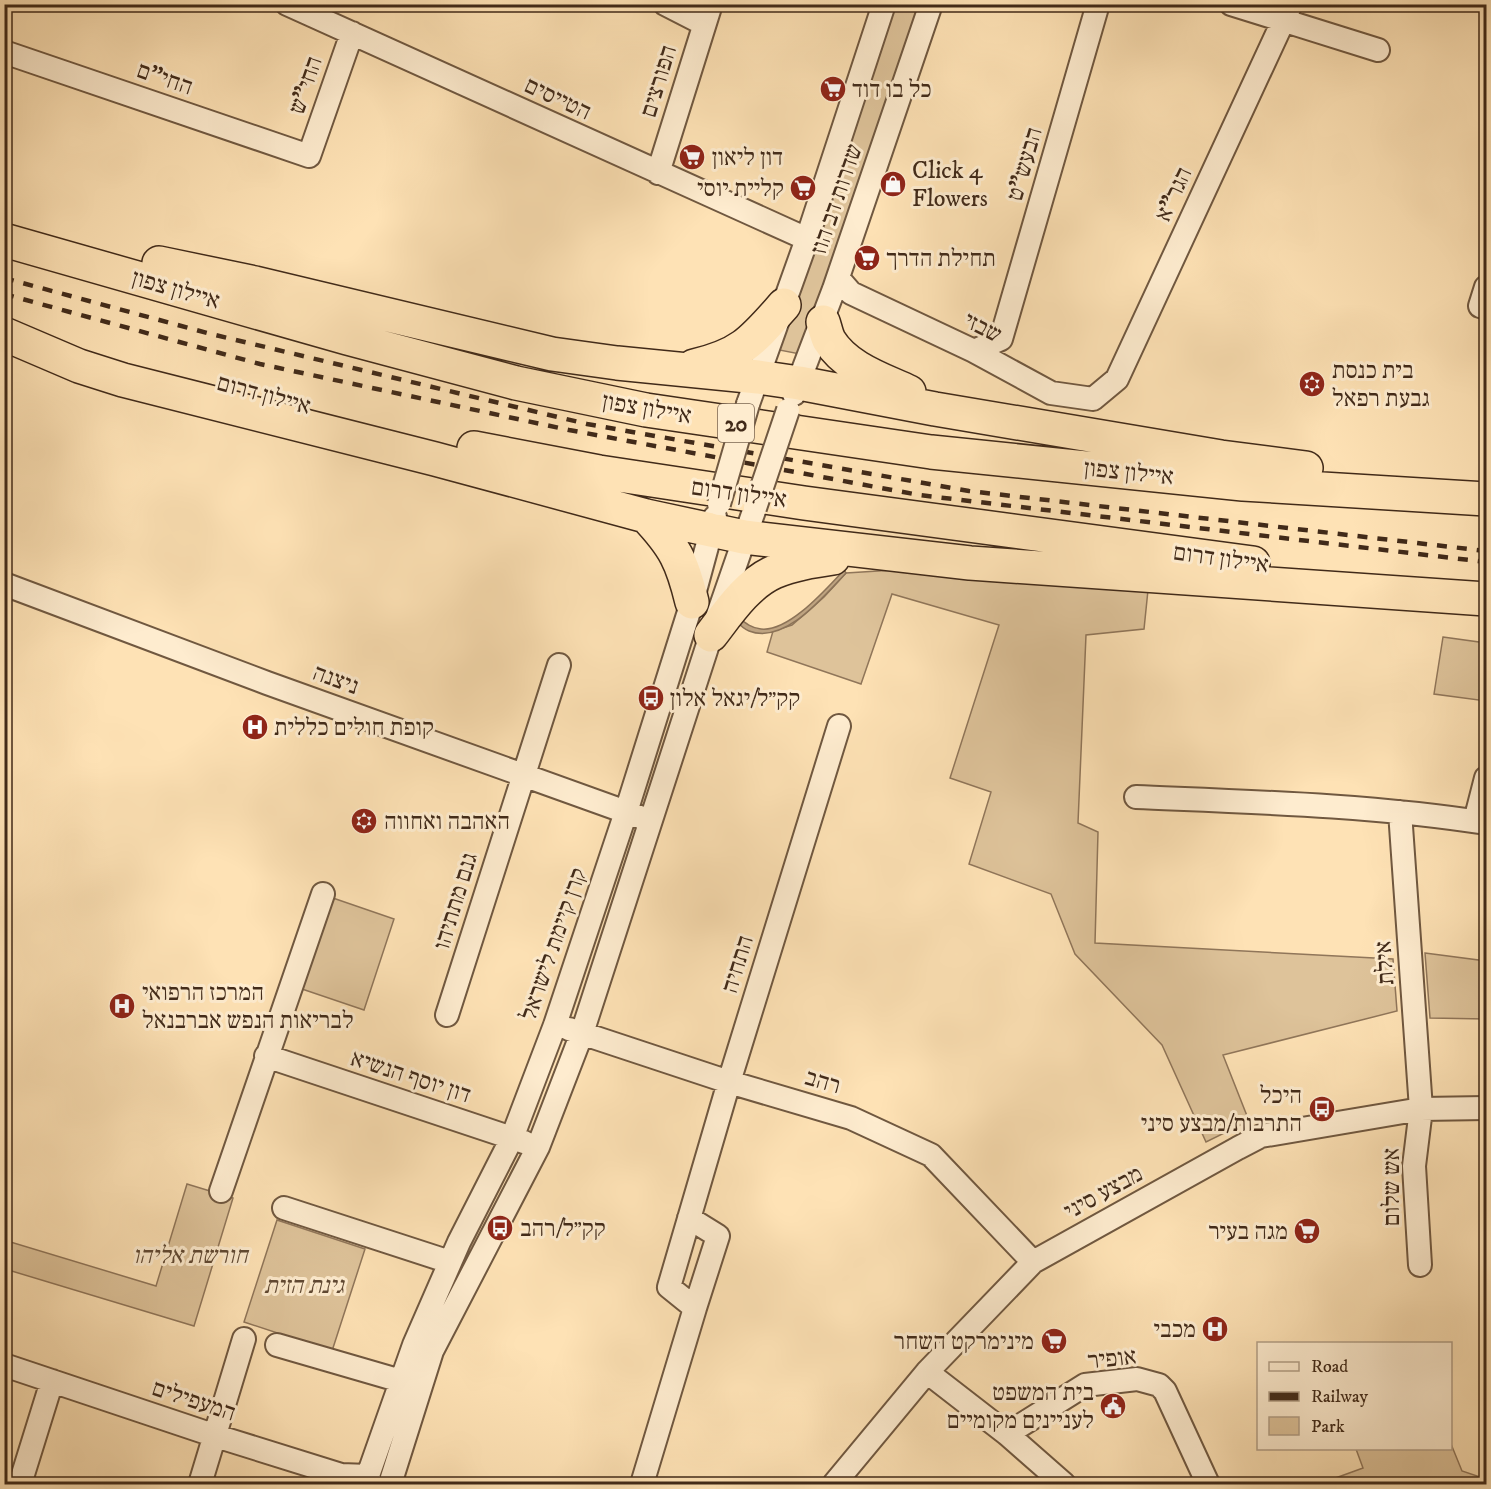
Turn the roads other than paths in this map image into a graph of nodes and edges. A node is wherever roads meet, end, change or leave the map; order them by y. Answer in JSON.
{"nodes":[{"id":1,"x":665,"y":4,"type":"edge"},
{"id":2,"x":884,"y":4,"type":"edge"},
{"id":3,"x":931,"y":4,"type":"edge"},
{"id":4,"x":1098,"y":4,"type":"edge"},
{"id":5,"x":1231,"y":4,"type":"edge"},
{"id":6,"x":289,"y":5,"type":"edge"},
{"id":7,"x":1287,"y":13,"type":"edge"},
{"id":8,"x":708,"y":14,"type":"edge"},
{"id":9,"x":352,"y":33,"type":"junction"},
{"id":10,"x":1378,"y":50,"type":"dead end"},
{"id":11,"x":4,"y":52,"type":"edge"},
{"id":12,"x":309,"y":156,"type":"joint"},
{"id":13,"x":658,"y":173,"type":"junction"},
{"id":14,"x":4,"y":231,"type":"edge"},
{"id":15,"x":807,"y":239,"type":"junction"},
{"id":16,"x":4,"y":240,"type":"edge"},
{"id":17,"x":835,"y":298,"type":"junction"},
{"id":18,"x":784,"y":305,"type":"junction"},
{"id":19,"x":4,"y":326,"type":"edge"},
{"id":20,"x":4,"y":334,"type":"edge"},
{"id":21,"x":1001,"y":339,"type":"junction"},
{"id":22,"x":974,"y":351,"type":"junction"},
{"id":23,"x":1003,"y":368,"type":"junction"},
{"id":24,"x":676,"y":370,"type":"junction"},
{"id":25,"x":753,"y":391,"type":"junction"},
{"id":26,"x":793,"y":396,"type":"junction"},
{"id":27,"x":1093,"y":399,"type":"joint"},
{"id":28,"x":951,"y":411,"type":"junction"},
{"id":29,"x":1486,"y":492,"type":"edge"},
{"id":30,"x":1486,"y":499,"type":"edge"},
{"id":31,"x":646,"y":516,"type":"junction"},
{"id":32,"x":715,"y":517,"type":"junction"},
{"id":33,"x":750,"y":522,"type":"junction"},
{"id":34,"x":867,"y":553,"type":"junction"},
{"id":35,"x":4,"y":584,"type":"edge"},
{"id":36,"x":1486,"y":594,"type":"edge"},
{"id":37,"x":1486,"y":599,"type":"edge"},
{"id":38,"x":692,"y":602,"type":"junction"},
{"id":39,"x":711,"y":635,"type":"junction"},
{"id":40,"x":559,"y":665,"type":"dead end"},
{"id":41,"x":839,"y":726,"type":"dead end"},
{"id":42,"x":522,"y":776,"type":"junction"},
{"id":43,"x":1486,"y":778,"type":"edge"},
{"id":44,"x":1136,"y":797,"type":"dead end"},
{"id":45,"x":626,"y":812,"type":"junction"},
{"id":46,"x":1400,"y":812,"type":"junction"},
{"id":47,"x":651,"y":820,"type":"junction"},
{"id":48,"x":1481,"y":822,"type":"edge"},
{"id":49,"x":323,"y":894,"type":"dead end"},
{"id":50,"x":447,"y":1015,"type":"dead end"},
{"id":51,"x":555,"y":1025,"type":"junction"},
{"id":52,"x":582,"y":1033,"type":"junction"},
{"id":53,"x":266,"y":1056,"type":"junction"},
{"id":54,"x":729,"y":1082,"type":"junction"},
{"id":55,"x":1486,"y":1108,"type":"edge"},
{"id":56,"x":1421,"y":1109,"type":"junction"},
{"id":57,"x":512,"y":1138,"type":"junction"},
{"id":58,"x":538,"y":1147,"type":"junction"},
{"id":59,"x":221,"y":1191,"type":"dead end"},
{"id":60,"x":284,"y":1208,"type":"dead end"},
{"id":61,"x":689,"y":1218,"type":"junction"},
{"id":62,"x":450,"y":1262,"type":"junction"},
{"id":63,"x":1033,"y":1262,"type":"junction"},
{"id":64,"x":1420,"y":1265,"type":"dead end"},
{"id":65,"x":694,"y":1308,"type":"junction"},
{"id":66,"x":244,"y":1339,"type":"dead end"},
{"id":67,"x":276,"y":1345,"type":"dead end"},
{"id":68,"x":4,"y":1365,"type":"edge"},
{"id":69,"x":927,"y":1372,"type":"junction"},
{"id":70,"x":52,"y":1381,"type":"junction"},
{"id":71,"x":401,"y":1381,"type":"junction"},
{"id":72,"x":1007,"y":1434,"type":"junction"},
{"id":73,"x":216,"y":1436,"type":"junction"},
{"id":74,"x":367,"y":1480,"type":"edge"},
{"id":75,"x":20,"y":1485,"type":"edge"},
{"id":76,"x":200,"y":1485,"type":"edge"},
{"id":77,"x":390,"y":1485,"type":"edge"},
{"id":78,"x":642,"y":1485,"type":"edge"},
{"id":79,"x":834,"y":1485,"type":"edge"},
{"id":80,"x":1064,"y":1485,"type":"edge"},
{"id":81,"x":1208,"y":1485,"type":"edge"}],
"edges":[{"from":1,"to":8,"type":"street"},
{"from":2,"to":15,"type":"street","name":"שדרות דב הוז"},
{"from":3,"to":17,"type":"street","name":"שדרות דב הוז"},
{"from":4,"to":21,"type":"street","name":"הבעש\"ט"},
{"from":5,"to":7,"type":"street"},
{"from":6,"to":9,"type":"street","name":"הטייסים"},
{"from":7,"to":10,"type":"street"},
{"from":7,"to":27,"type":"street","name":"הגר\"א"},
{"from":8,"to":13,"type":"street","name":"הפורצים"},
{"from":9,"to":12,"type":"street","name":"החי\"ש"},
{"from":9,"to":13,"type":"street","name":"הטייסים"},
{"from":11,"to":12,"type":"street","name":"החי\"ם"},
{"from":13,"to":15,"type":"street","name":"הטייסים"},
{"from":14,"to":24,"type":"highway"},
{"from":15,"to":18,"type":"street","name":"שדרות דב הוז"},
{"from":16,"to":30,"type":"highway","name":"איילון צפון","number":"20"},
{"from":17,"to":22,"type":"street","name":"שבזי"},
{"from":17,"to":26,"type":"street","name":"שדרות דב הוז"},
{"from":17,"to":28,"type":"highway"},
{"from":18,"to":24,"type":"highway"},
{"from":18,"to":25,"type":"street","name":"שדרות דב הוז"},
{"from":19,"to":36,"type":"highway","name":"איילון דרום"},
{"from":20,"to":31,"type":"highway"},
{"from":21,"to":22,"type":"street"},
{"from":21,"to":23,"type":"street","name":"הבעש\"ט"},
{"from":22,"to":23,"type":"street","name":"שבזי"},
{"from":23,"to":27,"type":"street","name":"שבזי"},
{"from":24,"to":25,"type":"highway"},
{"from":25,"to":26,"type":"highway"},
{"from":25,"to":32,"type":"street","name":"קרן קיימת לישראל","bridge":true},
{"from":26,"to":28,"type":"highway"},
{"from":26,"to":33,"type":"street","name":"שדרות דב הוז","bridge":true},
{"from":28,"to":29,"type":"highway"},
{"from":31,"to":32,"type":"highway"},
{"from":31,"to":38,"type":"highway"},
{"from":32,"to":33,"type":"highway"},
{"from":32,"to":38,"type":"street","name":"קרן קיימת לישראל"},
{"from":33,"to":34,"type":"highway"},
{"from":33,"to":39,"type":"street"},
{"from":34,"to":37,"type":"highway"},
{"from":34,"to":39,"type":"highway"},
{"from":35,"to":42,"type":"street","name":"ניצנה"},
{"from":38,"to":45,"type":"street","name":"קרן קיימת לישראל"},
{"from":39,"to":47,"type":"street"},
{"from":40,"to":42,"type":"street","name":"גנם מתתיהו"},
{"from":41,"to":54,"type":"street","name":"התחיה"},
{"from":42,"to":45,"type":"street","name":"ניצנה"},
{"from":42,"to":50,"type":"street","name":"גנם מתתיהו"},
{"from":43,"to":48,"type":"street"},
{"from":44,"to":46,"type":"street"},
{"from":45,"to":47,"type":"street","name":"ניצנה"},
{"from":45,"to":51,"type":"street","name":"קרן קיימת לישראל"},
{"from":46,"to":48,"type":"street"},
{"from":46,"to":56,"type":"street","name":"אילת"},
{"from":47,"to":52,"type":"street"},
{"from":49,"to":53,"type":"street"},
{"from":51,"to":52,"type":"street","name":"רהב"},
{"from":51,"to":57,"type":"street","name":"קרן קיימת לישראל"},
{"from":52,"to":54,"type":"street","name":"רהב"},
{"from":52,"to":58,"type":"street"},
{"from":53,"to":57,"type":"street","name":"דון יוסף הנשיא"},
{"from":53,"to":59,"type":"street"},
{"from":54,"to":61,"type":"street","name":"התחיה"},
{"from":54,"to":63,"type":"street","name":"רהב"},
{"from":55,"to":56,"type":"street","name":"מבצע סיני"},
{"from":56,"to":63,"type":"street","name":"מבצע סיני"},
{"from":56,"to":64,"type":"street","name":"אש שלום"},
{"from":57,"to":58,"type":"street","name":"דון יוסף הנשיא"},
{"from":57,"to":62,"type":"street","name":"קרן קיימת לישראל"},
{"from":58,"to":77,"type":"street"},
{"from":60,"to":62,"type":"street"},
{"from":61,"to":65,"type":"street","name":"התחיה"},
{"from":61,"to":65,"type":"street"},
{"from":62,"to":71,"type":"street","name":"קרן קיימת לישראל"},
{"from":63,"to":69,"type":"street","name":"מבצע סיני"},
{"from":65,"to":78,"type":"street"},
{"from":66,"to":73,"type":"street"},
{"from":67,"to":71,"type":"street"},
{"from":68,"to":70,"type":"street","name":"המעפילים"},
{"from":69,"to":72,"type":"street"},
{"from":69,"to":79,"type":"street","name":"מבצע סיני"},
{"from":70,"to":73,"type":"street","name":"המעפילים"},
{"from":70,"to":75,"type":"street"},
{"from":71,"to":74,"type":"street","name":"קרן קיימת לישראל"},
{"from":72,"to":80,"type":"street"},
{"from":72,"to":81,"type":"street","name":"אופיר"},
{"from":73,"to":74,"type":"street","name":"המעפילים"},
{"from":73,"to":76,"type":"street"}]}
